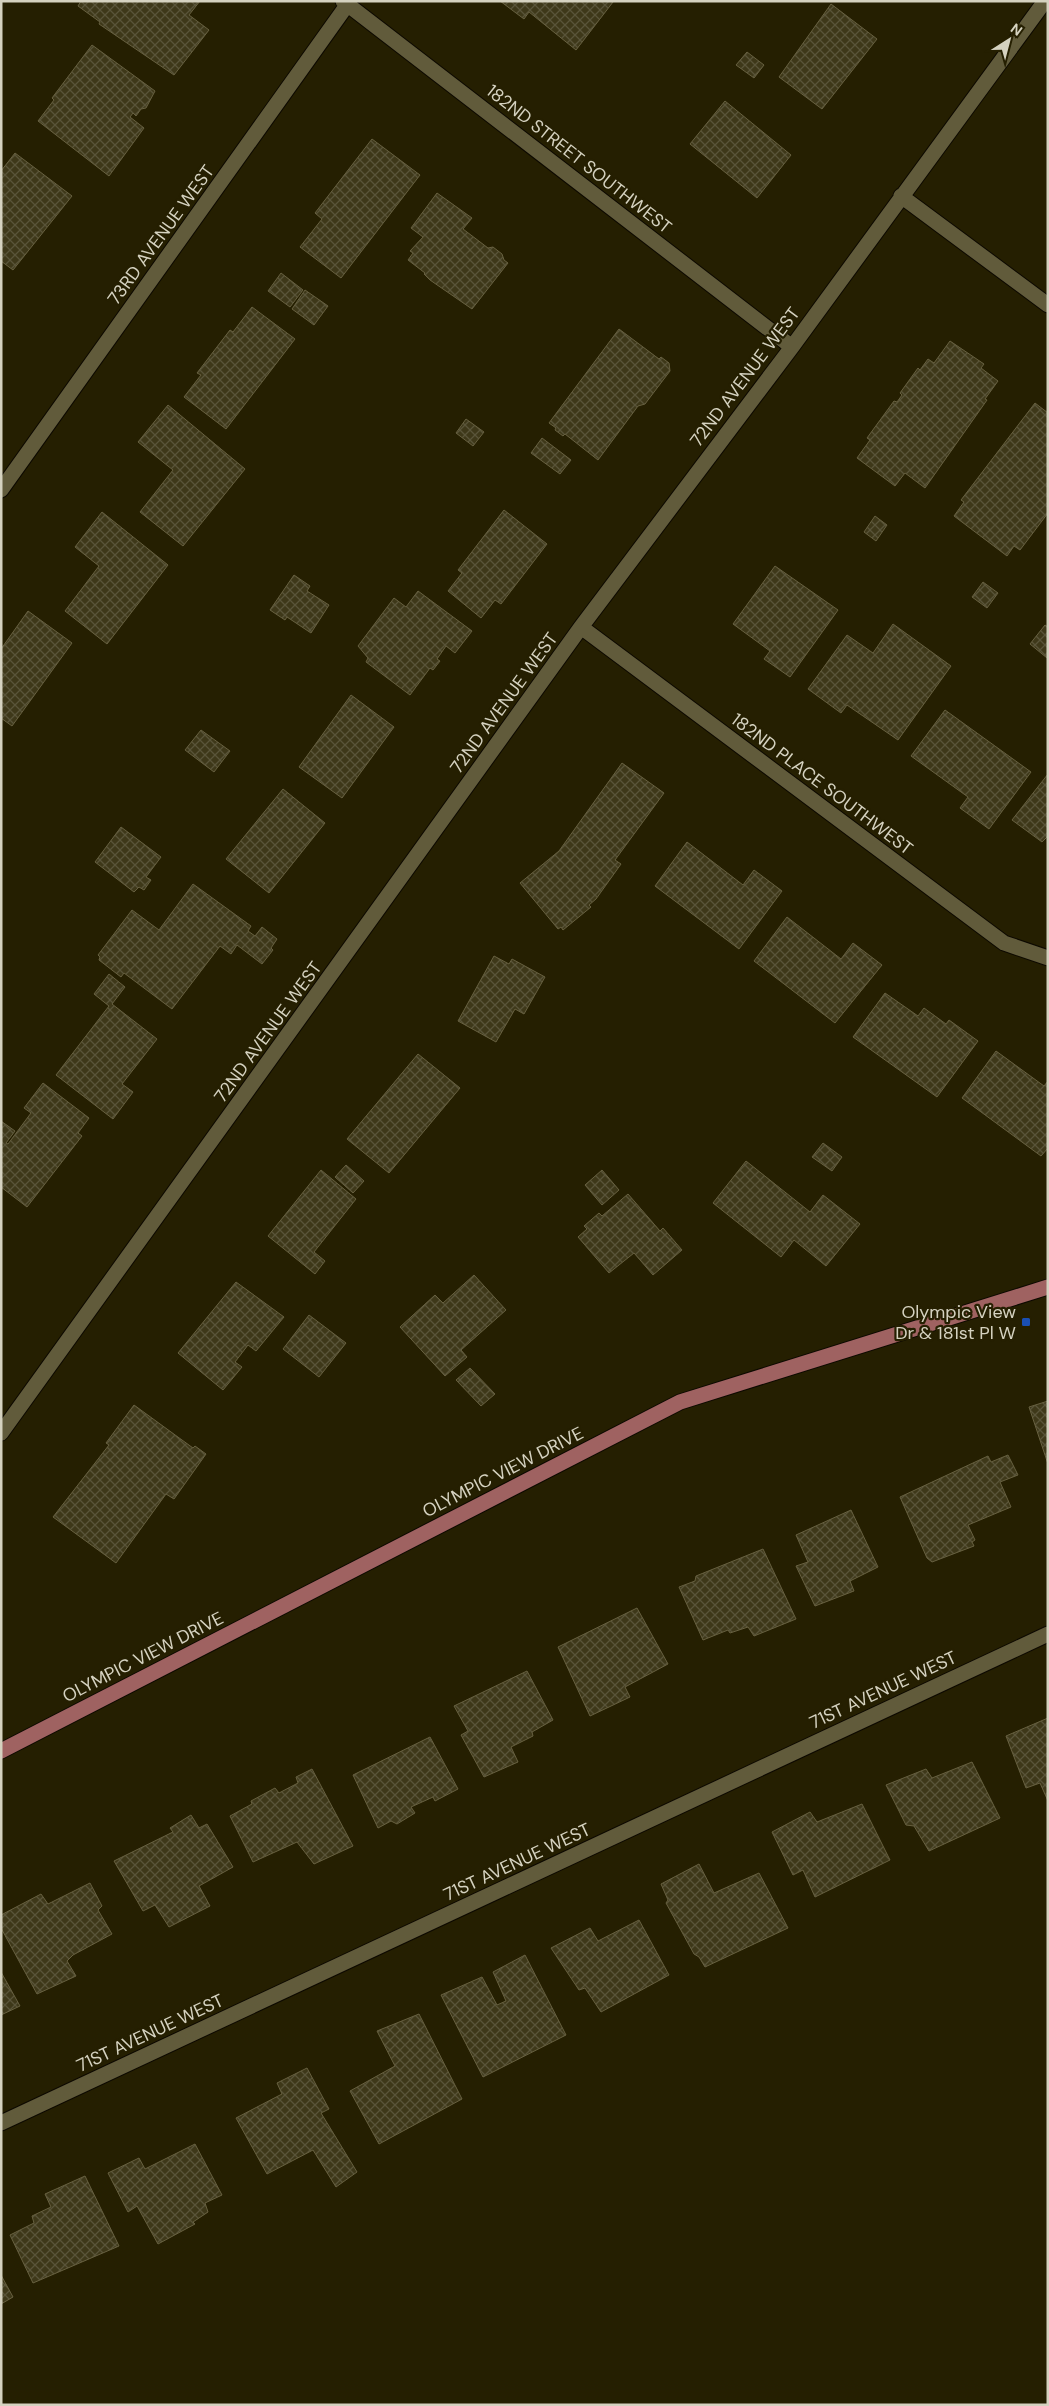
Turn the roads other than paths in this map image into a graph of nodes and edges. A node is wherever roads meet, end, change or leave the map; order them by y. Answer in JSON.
{"nodes":[{"id":1,"x":1045,"y":1,"type":"edge"},
{"id":2,"x":347,"y":2,"type":"edge"},
{"id":3,"x":901,"y":196,"type":"junction"},
{"id":4,"x":1048,"y":305,"type":"edge"},
{"id":5,"x":792,"y":347,"type":"junction"},
{"id":6,"x":1,"y":490,"type":"edge"},
{"id":7,"x":581,"y":627,"type":"junction"},
{"id":8,"x":1048,"y":958,"type":"edge"},
{"id":9,"x":1048,"y":1287,"type":"edge"},
{"id":10,"x":1,"y":1433,"type":"edge"},
{"id":11,"x":1048,"y":1634,"type":"edge"},
{"id":12,"x":1,"y":1751,"type":"edge"},
{"id":13,"x":1,"y":2124,"type":"edge"}],
"edges":[{"from":1,"to":3,"type":"street","name":"72ND AVENUE WEST"},
{"from":2,"to":5,"type":"street","name":"182ND STREET SOUTHWEST"},
{"from":2,"to":6,"type":"street","name":"73RD AVENUE WEST"},
{"from":3,"to":4,"type":"street"},
{"from":3,"to":5,"type":"street","name":"72ND AVENUE WEST"},
{"from":5,"to":7,"type":"street","name":"72ND AVENUE WEST"},
{"from":7,"to":8,"type":"street","name":"182ND PLACE SOUTHWEST"},
{"from":7,"to":10,"type":"street","name":"72ND AVENUE WEST"},
{"from":9,"to":12,"type":"main road","name":"OLYMPIC VIEW DRIVE"},
{"from":11,"to":13,"type":"street","name":"71ST AVENUE WEST"}]}
